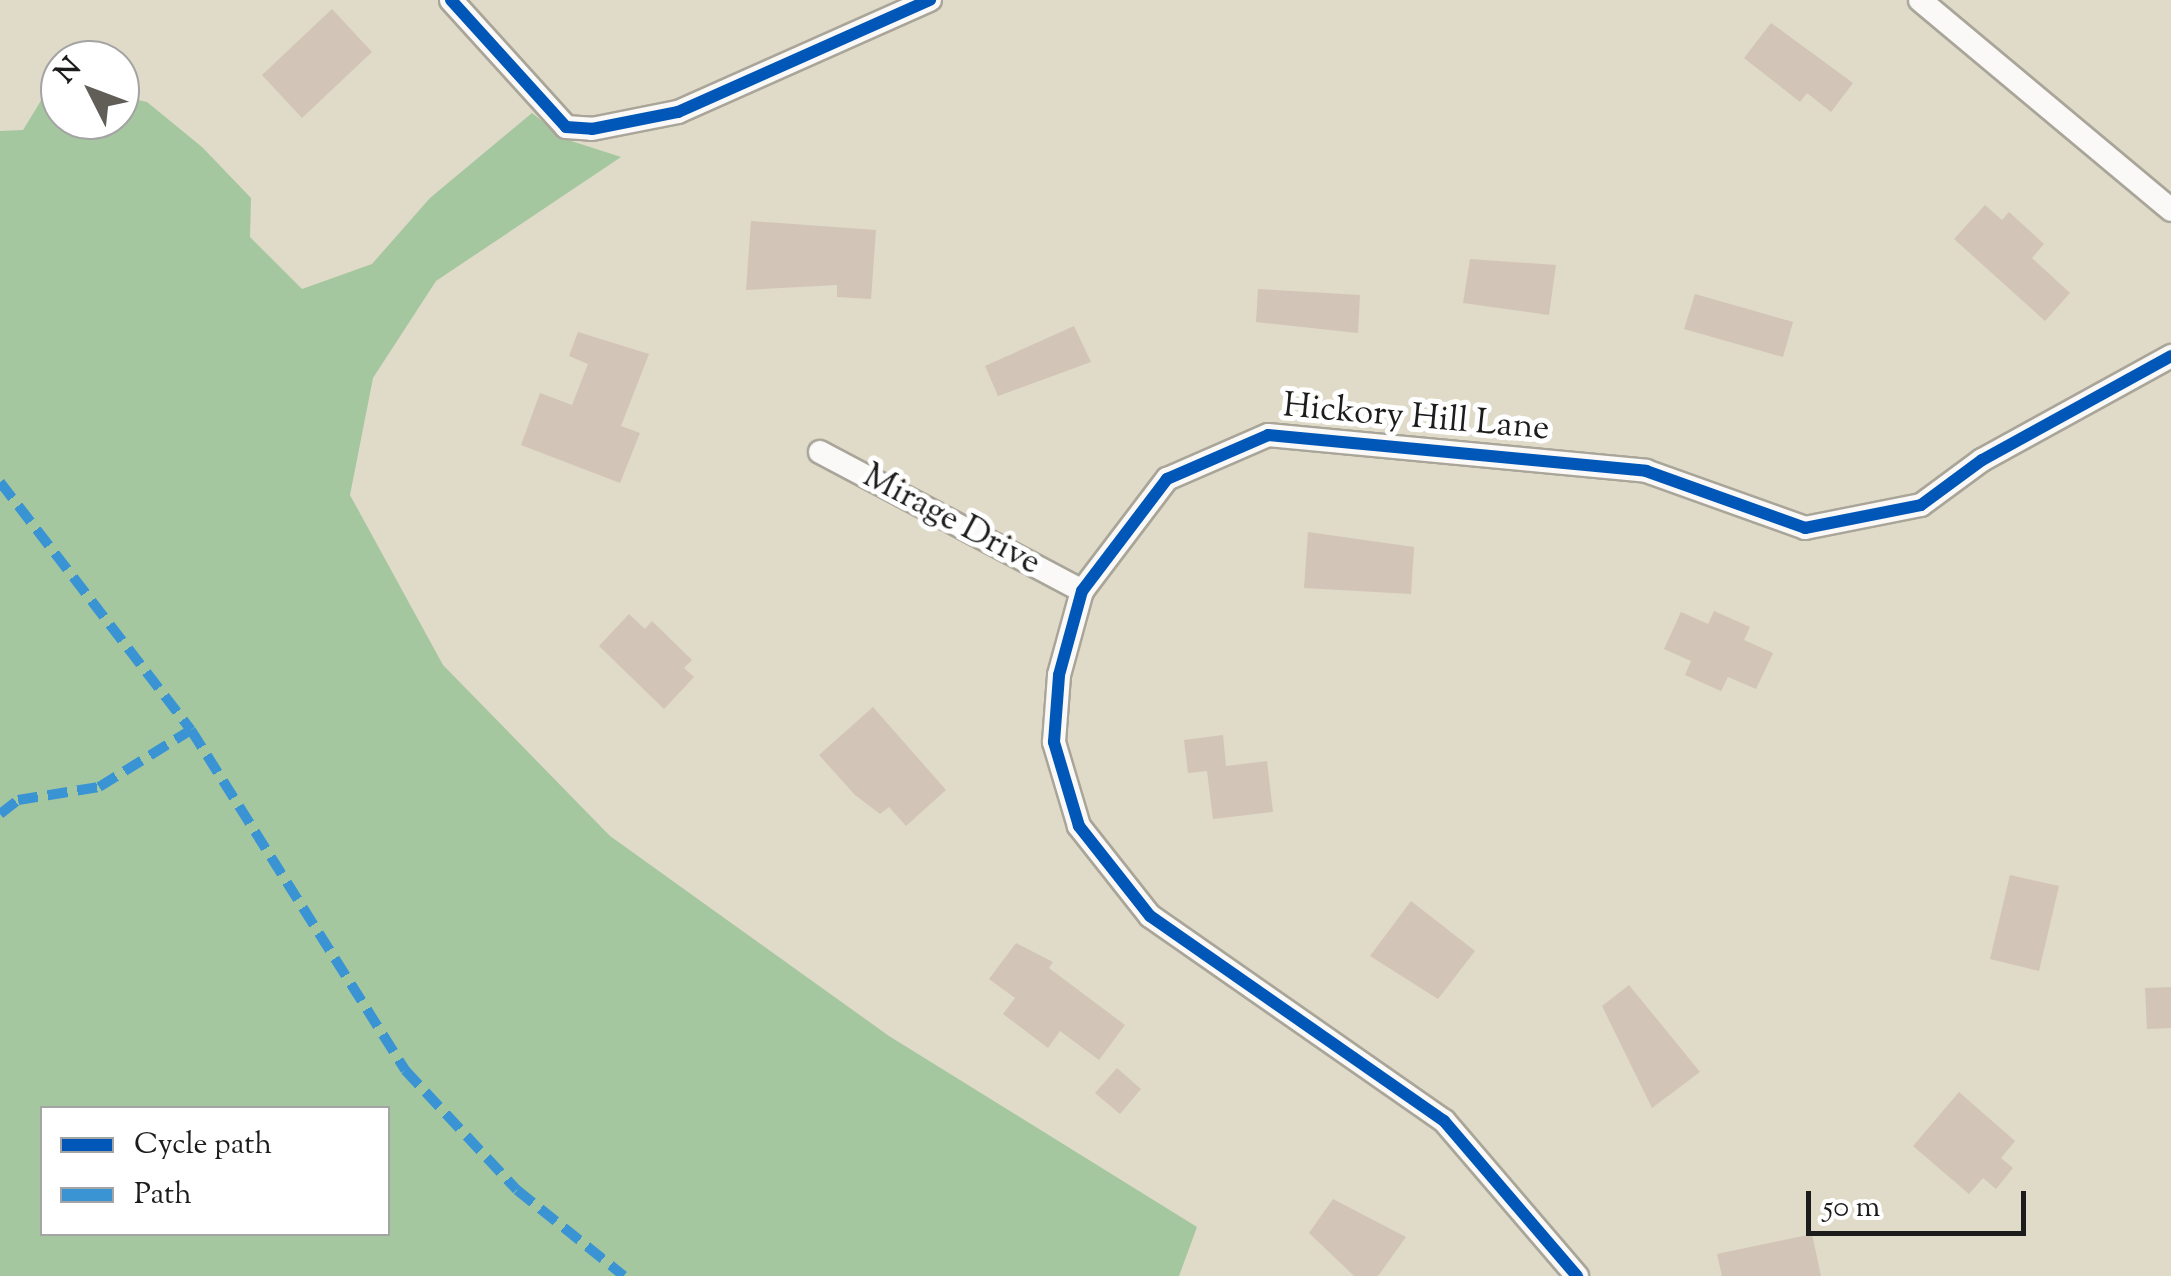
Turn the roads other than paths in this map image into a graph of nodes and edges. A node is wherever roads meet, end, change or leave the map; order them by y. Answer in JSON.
{"nodes":[{"id":1,"x":451,"y":0,"type":"edge"},
{"id":2,"x":930,"y":0,"type":"edge"},
{"id":3,"x":1920,"y":0,"type":"edge"},
{"id":4,"x":2171,"y":210,"type":"edge"},
{"id":5,"x":2171,"y":356,"type":"edge"},
{"id":6,"x":820,"y":452,"type":"dead end"},
{"id":7,"x":1082,"y":591,"type":"junction"},
{"id":8,"x":1577,"y":1276,"type":"edge"}],
"edges":[{"from":1,"to":2,"type":"street"},
{"from":3,"to":4,"type":"street"},
{"from":5,"to":7,"type":"street","name":"Hickory Hill Lane"},
{"from":6,"to":7,"type":"street","name":"Mirage Drive"},
{"from":7,"to":8,"type":"street","name":"Hickory Hill Lane"}]}
